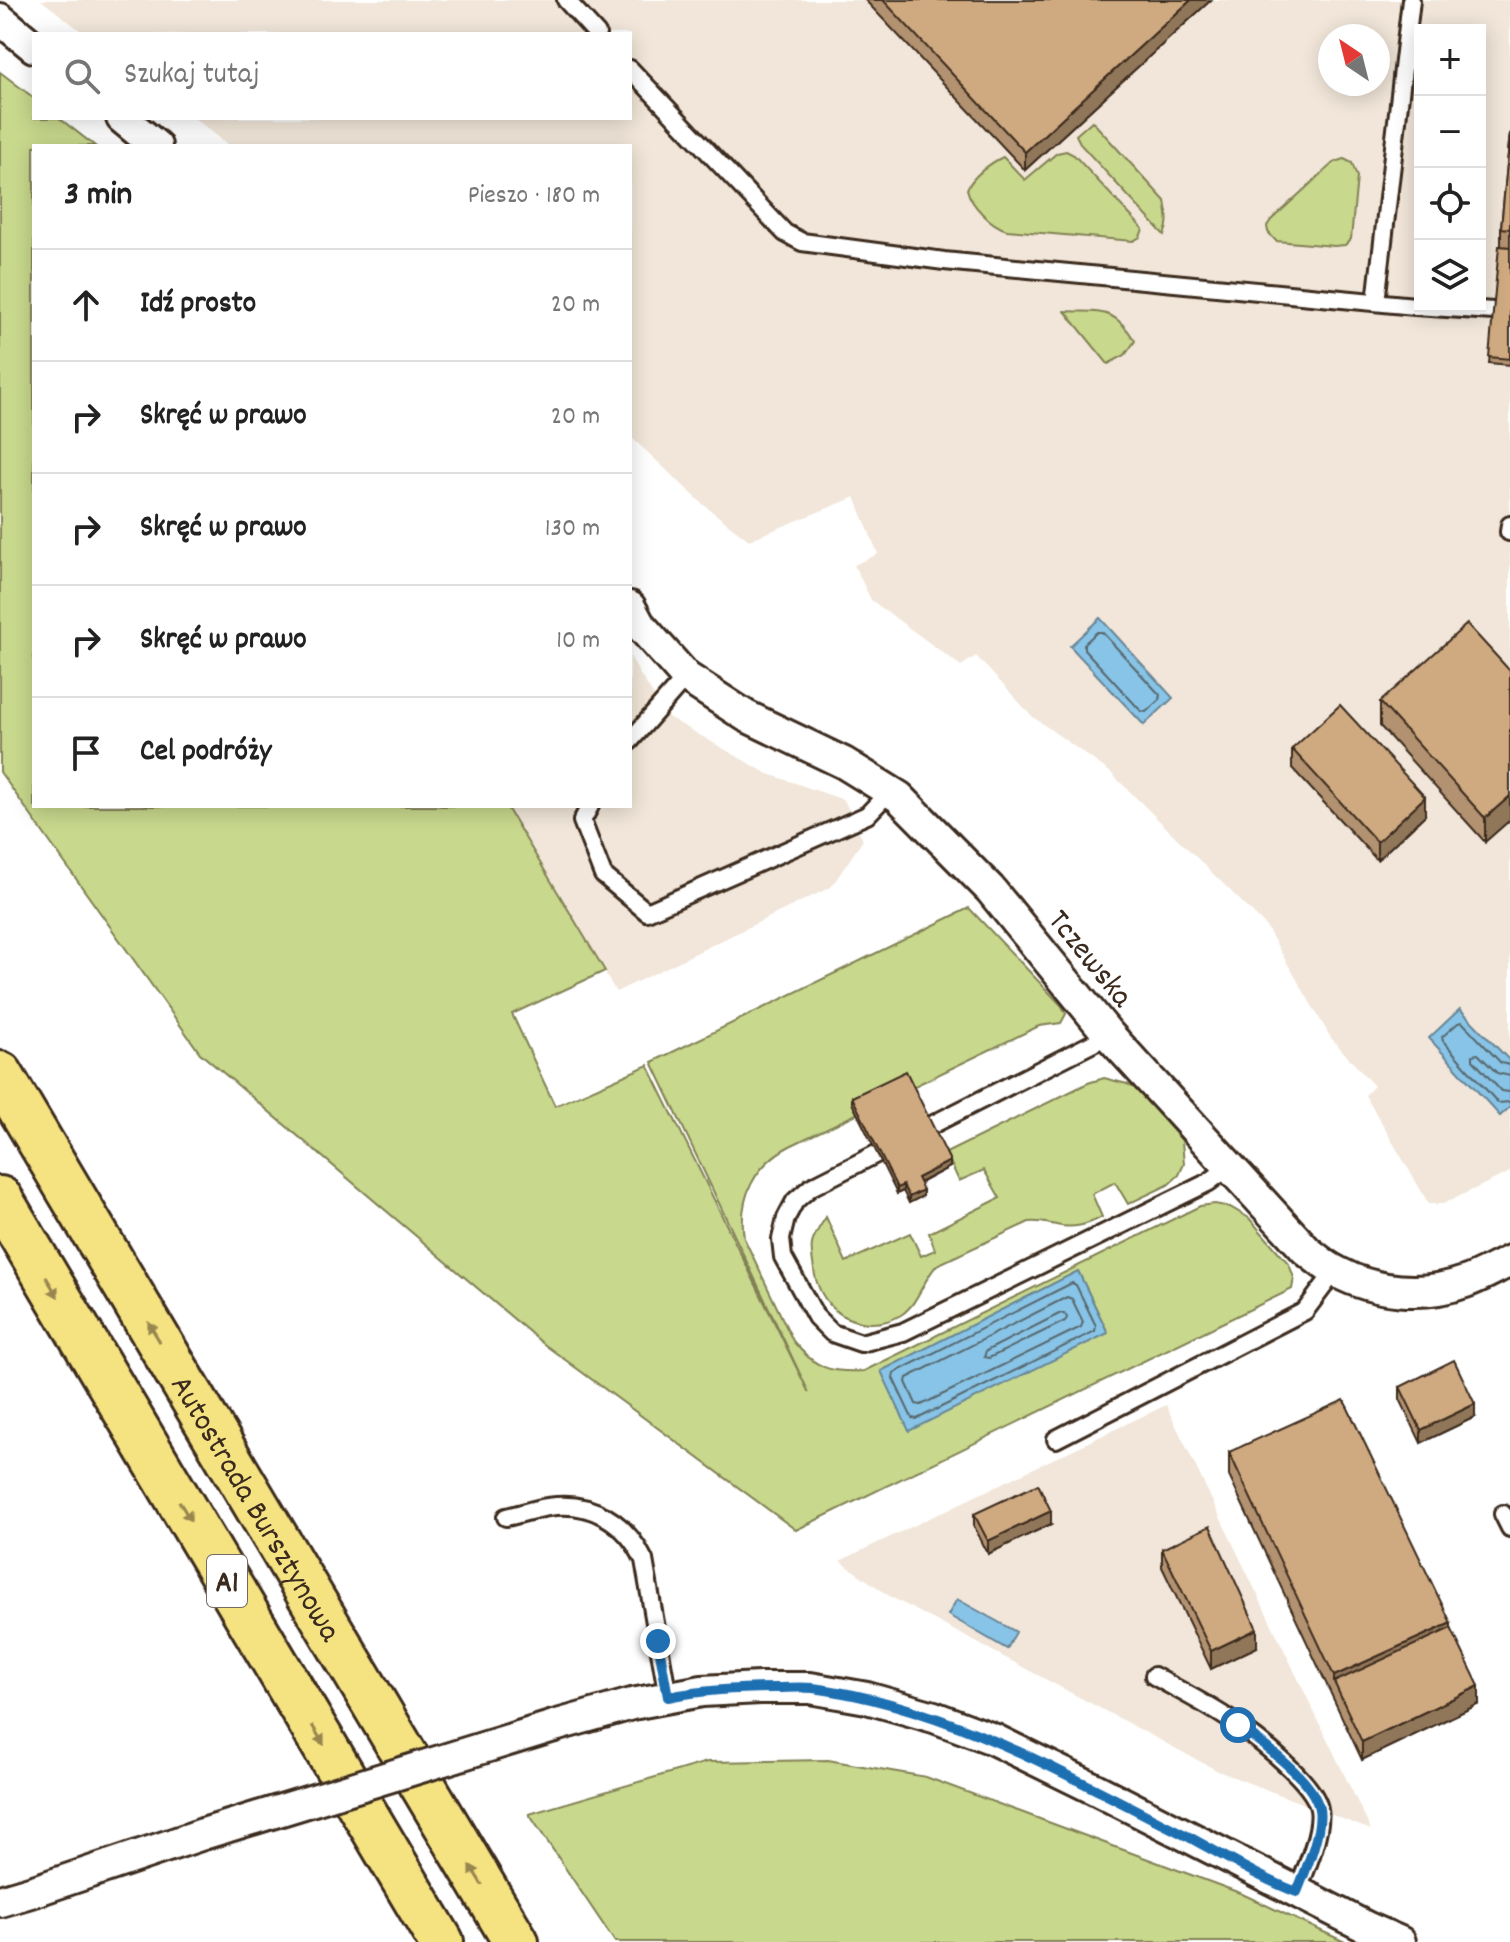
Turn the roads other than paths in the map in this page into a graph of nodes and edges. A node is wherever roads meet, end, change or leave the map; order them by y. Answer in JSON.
{"nodes":[{"id":1,"x":566,"y":0,"type":"edge"},
{"id":2,"x":1411,"y":0,"type":"edge"},
{"id":3,"x":0,"y":19,"type":"edge"},
{"id":4,"x":595,"y":32,"type":"edge"},
{"id":5,"x":32,"y":45,"type":"edge"},
{"id":6,"x":632,"y":71,"type":"edge"},
{"id":7,"x":124,"y":120,"type":"edge"},
{"id":8,"x":154,"y":144,"type":"edge"},
{"id":9,"x":1376,"y":302,"type":"junction"},
{"id":10,"x":1494,"y":311,"type":"edge"},
{"id":11,"x":1510,"y":525,"type":"edge"},
{"id":12,"x":1509,"y":532,"type":"edge"},
{"id":13,"x":632,"y":611,"type":"edge"},
{"id":14,"x":686,"y":677,"type":"junction"},
{"id":15,"x":632,"y":739,"type":"edge"},
{"id":16,"x":890,"y":791,"type":"junction"},
{"id":17,"x":589,"y":808,"type":"edge"},
{"id":18,"x":1109,"y":1035,"type":"junction"},
{"id":19,"x":0,"y":1074,"type":"edge"},
{"id":20,"x":1230,"y":1166,"type":"junction"},
{"id":21,"x":0,"y":1199,"type":"edge"},
{"id":22,"x":1510,"y":1261,"type":"edge"},
{"id":23,"x":1335,"y":1271,"type":"junction"},
{"id":24,"x":1056,"y":1439,"type":"dead end"},
{"id":25,"x":506,"y":1517,"type":"dead end"},
{"id":26,"x":1154,"y":1676,"type":"dead end"},
{"id":27,"x":668,"y":1697,"type":"junction"},
{"id":28,"x":1297,"y":1892,"type":"junction"},
{"id":29,"x":0,"y":1901,"type":"edge"},
{"id":30,"x":441,"y":1942,"type":"edge"},
{"id":31,"x":516,"y":1942,"type":"edge"},
{"id":32,"x":1400,"y":1942,"type":"edge"}],
"edges":[{"from":1,"to":4,"type":"lane"},
{"from":2,"to":9,"type":"lane"},
{"from":3,"to":5,"type":"street"},
{"from":6,"to":9,"type":"lane"},
{"from":7,"to":8,"type":"street"},
{"from":9,"to":10,"type":"lane"},
{"from":11,"to":12,"type":"lane"},
{"from":13,"to":14,"type":"street","name":"Tczewska"},
{"from":14,"to":15,"type":"lane"},
{"from":14,"to":16,"type":"street","name":"Tczewska"},
{"from":16,"to":17,"type":"lane"},
{"from":16,"to":18,"type":"street","name":"Tczewska"},
{"from":18,"to":20,"type":"street","name":"Tczewska"},
{"from":18,"to":20,"type":"lane"},
{"from":31,"to":19,"type":"highway","name":"Autostrada Bursztynowa","number":"A1","one_way":true},
{"from":20,"to":23,"type":"street","name":"Tczewska"},
{"from":21,"to":30,"type":"highway","name":"Autostrada Bursztynowa","number":"A1","one_way":true},
{"from":22,"to":23,"type":"street","name":"Tczewska"},
{"from":23,"to":24,"type":"lane"},
{"from":25,"to":27,"type":"lane"},
{"from":26,"to":28,"type":"lane"},
{"from":27,"to":28,"type":"street"},
{"from":27,"to":29,"type":"street","bridge":true},
{"from":28,"to":32,"type":"street"}]}
